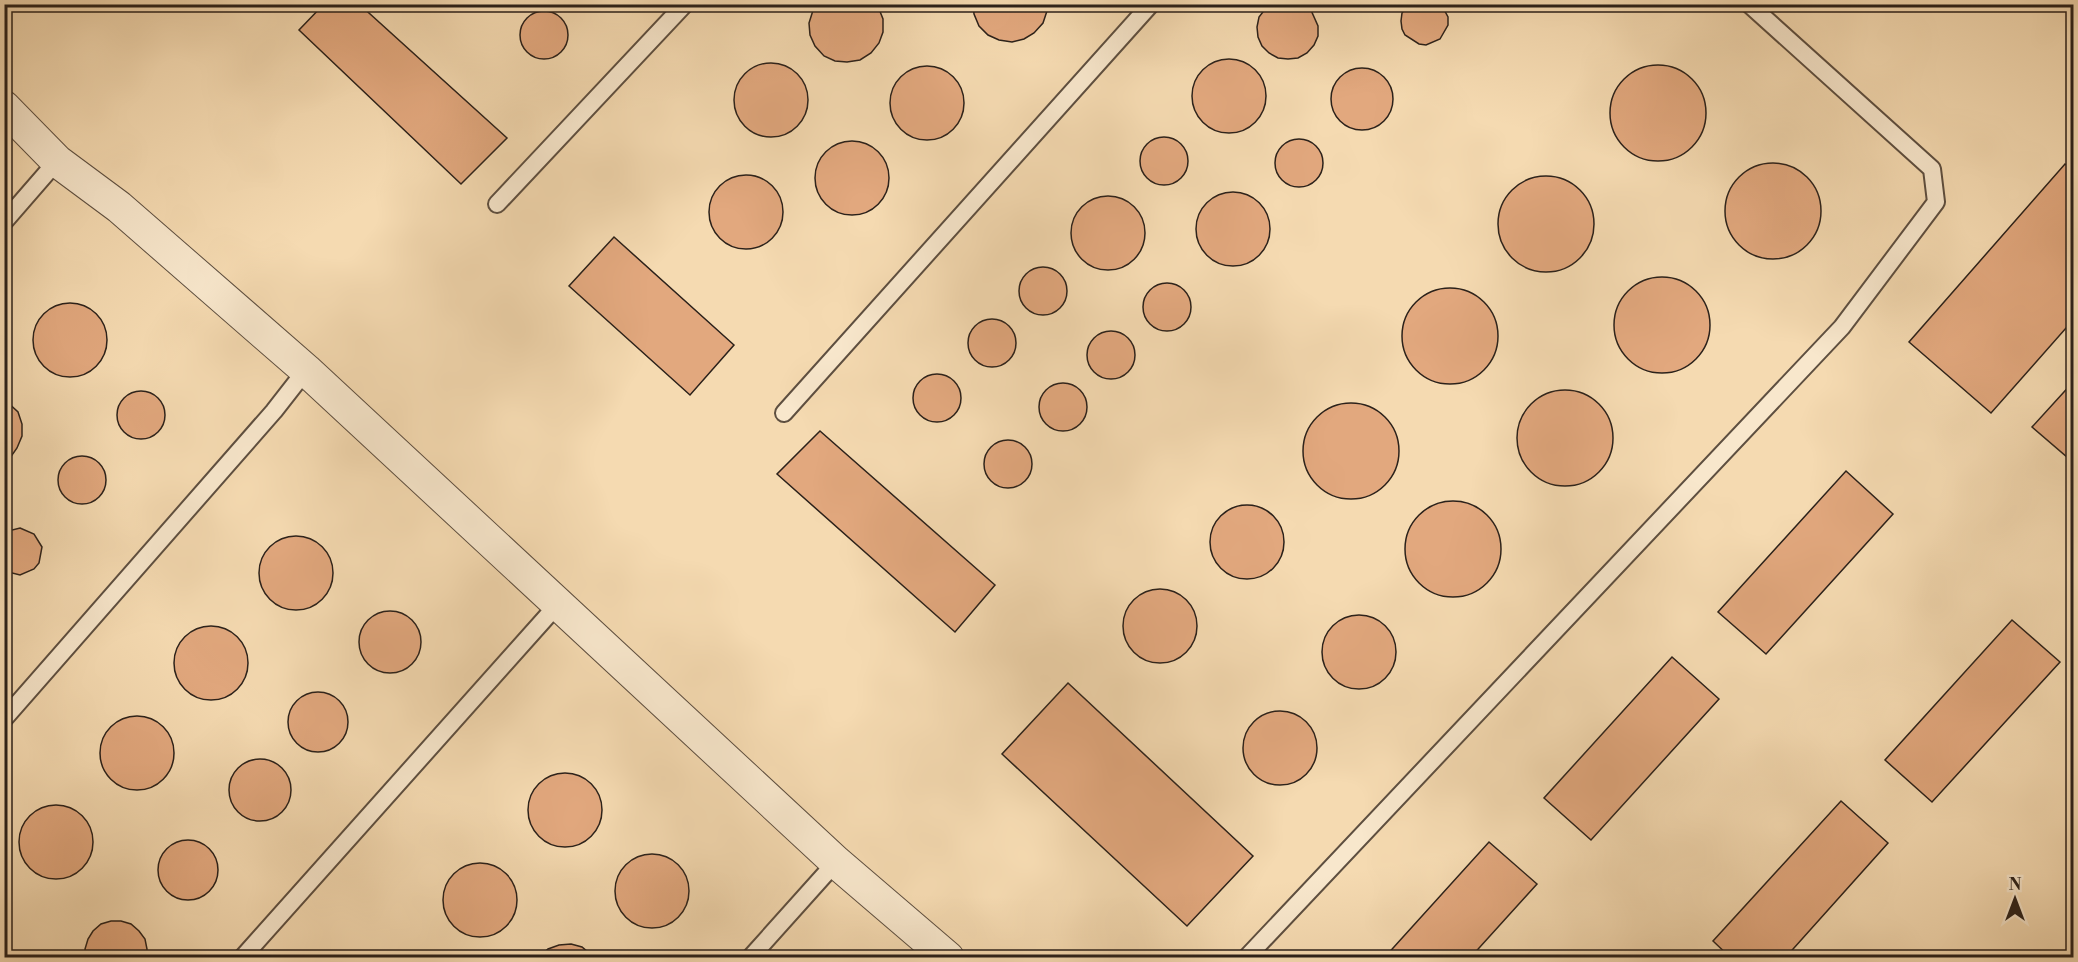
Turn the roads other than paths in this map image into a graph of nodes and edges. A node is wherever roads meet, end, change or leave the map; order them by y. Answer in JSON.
{"nodes":[{"id":1,"x":685,"y":4,"type":"edge"},
{"id":2,"x":1151,"y":4,"type":"edge"},
{"id":3,"x":1749,"y":4,"type":"edge"},
{"id":4,"x":4,"y":107,"type":"edge"},
{"id":5,"x":57,"y":161,"type":"junction"},
{"id":6,"x":497,"y":204,"type":"dead end"},
{"id":7,"x":4,"y":222,"type":"edge"},
{"id":8,"x":306,"y":370,"type":"junction"},
{"id":9,"x":784,"y":413,"type":"dead end"},
{"id":10,"x":558,"y":604,"type":"junction"},
{"id":11,"x":4,"y":719,"type":"edge"},
{"id":12,"x":836,"y":862,"type":"junction"},
{"id":13,"x":242,"y":957,"type":"edge"},
{"id":14,"x":750,"y":957,"type":"edge"},
{"id":15,"x":948,"y":957,"type":"edge"},
{"id":16,"x":1246,"y":957,"type":"edge"}],
"edges":[{"from":1,"to":6,"type":"lane"},
{"from":2,"to":9,"type":"lane"},
{"from":3,"to":16,"type":"lane"},
{"from":4,"to":5,"type":"street"},
{"from":5,"to":7,"type":"lane"},
{"from":5,"to":8,"type":"street"},
{"from":8,"to":10,"type":"street"},
{"from":8,"to":11,"type":"lane"},
{"from":10,"to":12,"type":"street"},
{"from":10,"to":13,"type":"lane"},
{"from":12,"to":14,"type":"lane"},
{"from":12,"to":15,"type":"street"}]}
